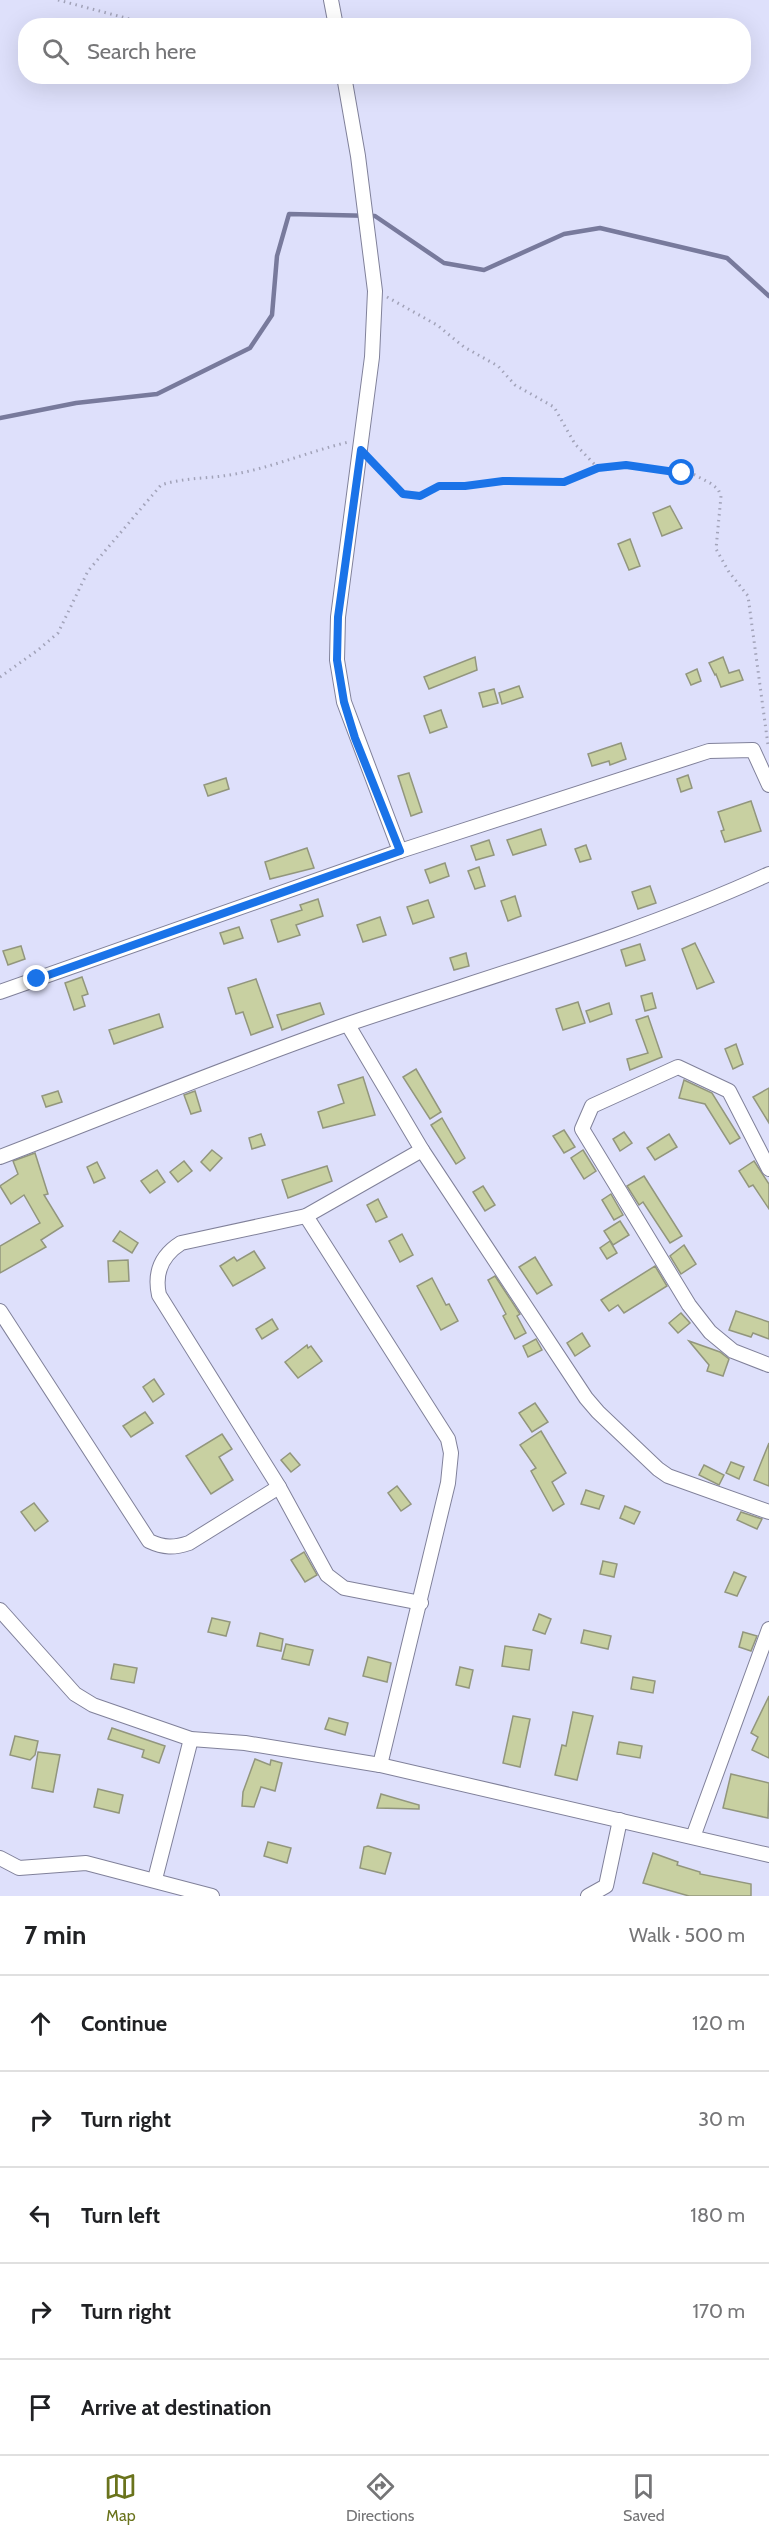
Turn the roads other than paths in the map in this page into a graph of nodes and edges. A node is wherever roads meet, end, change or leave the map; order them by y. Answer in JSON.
{"nodes":[{"id":1,"x":331,"y":0,"type":"edge"},
{"id":2,"x":334,"y":18,"type":"edge"},
{"id":3,"x":345,"y":84,"type":"edge"},
{"id":4,"x":769,"y":785,"type":"edge"},
{"id":5,"x":400,"y":851,"type":"junction"},
{"id":6,"x":769,"y":874,"type":"edge"},
{"id":7,"x":0,"y":992,"type":"edge"},
{"id":8,"x":348,"y":1025,"type":"junction"},
{"id":9,"x":422,"y":1150,"type":"junction"},
{"id":10,"x":0,"y":1157,"type":"edge"},
{"id":11,"x":769,"y":1168,"type":"edge"},
{"id":12,"x":306,"y":1216,"type":"junction"},
{"id":13,"x":0,"y":1311,"type":"edge"},
{"id":14,"x":769,"y":1365,"type":"edge"},
{"id":15,"x":279,"y":1487,"type":"junction"},
{"id":16,"x":769,"y":1512,"type":"edge"},
{"id":17,"x":421,"y":1603,"type":"junction"},
{"id":18,"x":0,"y":1610,"type":"edge"},
{"id":19,"x":769,"y":1629,"type":"edge"},
{"id":20,"x":191,"y":1739,"type":"junction"},
{"id":21,"x":380,"y":1765,"type":"junction"},
{"id":22,"x":620,"y":1820,"type":"junction"},
{"id":23,"x":693,"y":1837,"type":"junction"},
{"id":24,"x":769,"y":1855,"type":"edge"},
{"id":25,"x":0,"y":1858,"type":"edge"},
{"id":26,"x":155,"y":1879,"type":"junction"},
{"id":27,"x":212,"y":1896,"type":"edge"},
{"id":28,"x":588,"y":1896,"type":"edge"}],
"edges":[{"from":1,"to":2,"type":"street"},
{"from":3,"to":5,"type":"street"},
{"from":4,"to":5,"type":"street"},
{"from":5,"to":7,"type":"street"},
{"from":6,"to":8,"type":"street"},
{"from":8,"to":9,"type":"street"},
{"from":8,"to":10,"type":"street"},
{"from":9,"to":12,"type":"street"},
{"from":9,"to":16,"type":"street"},
{"from":11,"to":14,"type":"street"},
{"from":12,"to":15,"type":"street"},
{"from":12,"to":17,"type":"street"},
{"from":13,"to":15,"type":"street"},
{"from":15,"to":17,"type":"street"},
{"from":17,"to":21,"type":"street"},
{"from":18,"to":20,"type":"street"},
{"from":19,"to":23,"type":"street"},
{"from":20,"to":21,"type":"street"},
{"from":20,"to":26,"type":"street"},
{"from":21,"to":22,"type":"street"},
{"from":22,"to":23,"type":"street"},
{"from":22,"to":28,"type":"street"},
{"from":23,"to":24,"type":"street"},
{"from":25,"to":26,"type":"street"},
{"from":26,"to":27,"type":"street"}]}
